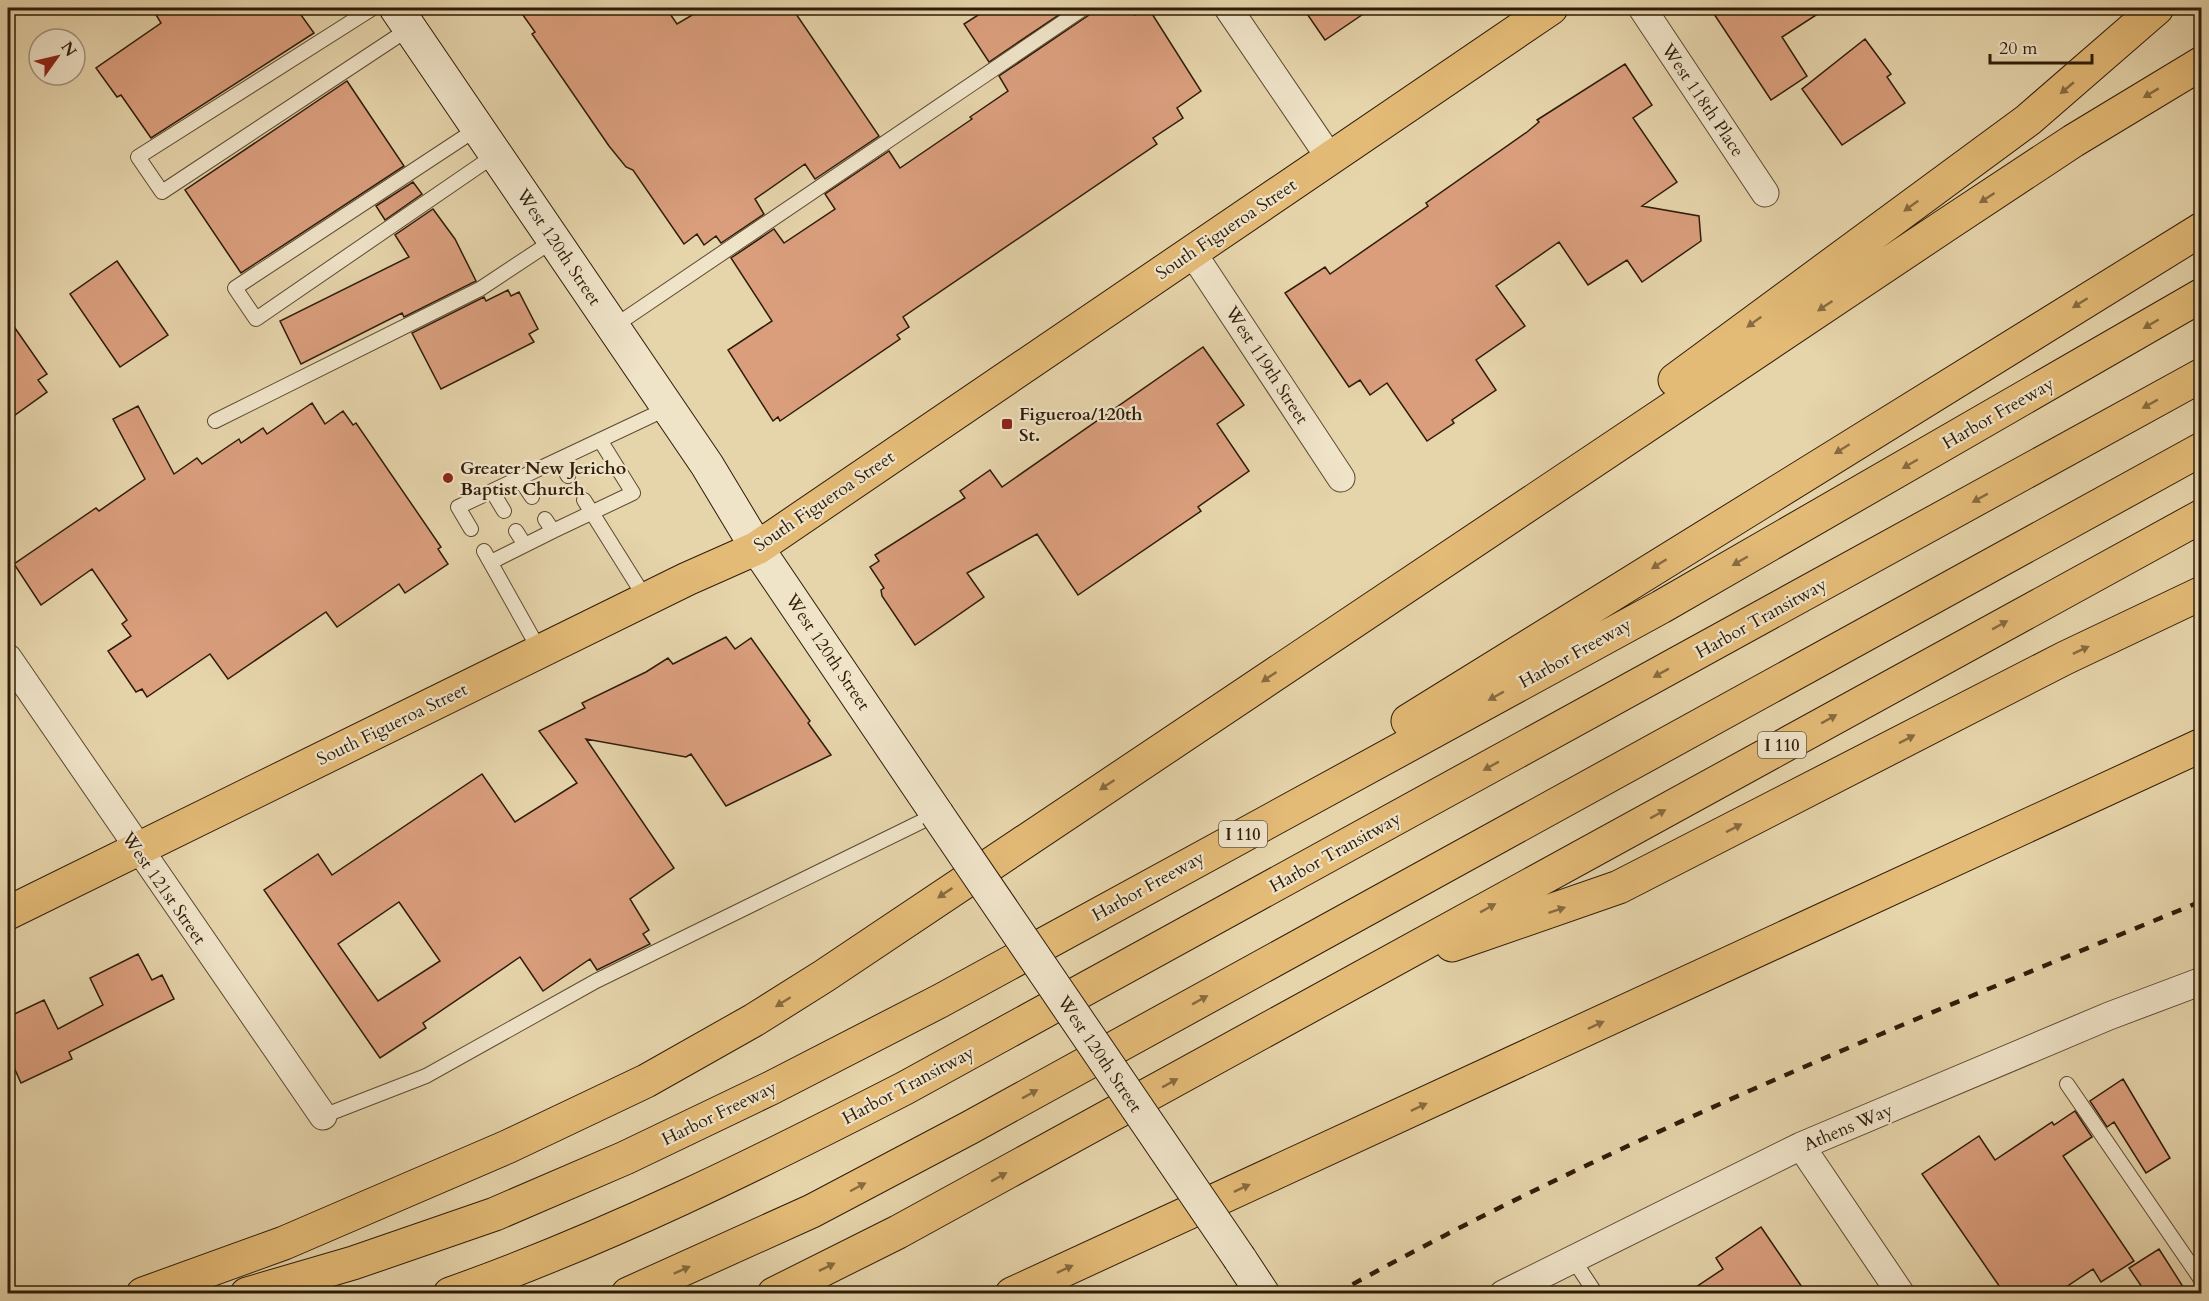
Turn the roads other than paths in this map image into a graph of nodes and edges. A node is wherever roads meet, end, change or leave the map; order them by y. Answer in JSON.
{"nodes":[{"id":1,"x":373,"y":8,"type":"edge"},
{"id":2,"x":1084,"y":8,"type":"edge"},
{"id":3,"x":1228,"y":8,"type":"edge"},
{"id":4,"x":1551,"y":8,"type":"edge"},
{"id":5,"x":1642,"y":8,"type":"edge"},
{"id":6,"x":2157,"y":8,"type":"edge"},
{"id":7,"x":403,"y":18,"type":"edge"},
{"id":8,"x":2202,"y":63,"type":"edge"},
{"id":9,"x":477,"y":128,"type":"junction"},
{"id":10,"x":496,"y":154,"type":"junction"},
{"id":11,"x":1330,"y":158,"type":"junction"},
{"id":12,"x":1765,"y":193,"type":"dead end"},
{"id":13,"x":2202,"y":229,"type":"edge"},
{"id":14,"x":554,"y":240,"type":"junction"},
{"id":15,"x":1192,"y":252,"type":"junction"},
{"id":16,"x":2202,"y":295,"type":"edge"},
{"id":17,"x":613,"y":327,"type":"junction"},
{"id":18,"x":2202,"y":375,"type":"edge"},
{"id":19,"x":668,"y":408,"type":"junction"},
{"id":20,"x":215,"y":421,"type":"dead end"},
{"id":21,"x":600,"y":440,"type":"junction"},
{"id":22,"x":2202,"y":450,"type":"edge"},
{"id":23,"x":559,"y":460,"type":"junction"},
{"id":24,"x":568,"y":476,"type":"dead end"},
{"id":25,"x":519,"y":478,"type":"junction"},
{"id":26,"x":1341,"y":478,"type":"dead end"},
{"id":27,"x":492,"y":491,"type":"junction"},
{"id":28,"x":532,"y":497,"type":"dead end"},
{"id":29,"x":584,"y":500,"type":"dead end"},
{"id":30,"x":504,"y":511,"type":"dead end"},
{"id":31,"x":593,"y":513,"type":"junction"},
{"id":32,"x":2202,"y":516,"type":"edge"},
{"id":33,"x":471,"y":529,"type":"dead end"},
{"id":34,"x":516,"y":531,"type":"dead end"},
{"id":35,"x":525,"y":545,"type":"junction"},
{"id":36,"x":757,"y":548,"type":"junction"},
{"id":37,"x":2202,"y":593,"type":"edge"},
{"id":38,"x":646,"y":599,"type":"junction"},
{"id":39,"x":1318,"y":644,"type":"junction"},
{"id":40,"x":540,"y":651,"type":"junction"},
{"id":41,"x":8,"y":658,"type":"edge"},
{"id":42,"x":2202,"y":745,"type":"edge"},
{"id":43,"x":937,"y":814,"type":"junction"},
{"id":44,"x":136,"y":848,"type":"junction"},
{"id":45,"x":1113,"y":906,"type":"junction"},
{"id":46,"x":8,"y":913,"type":"edge"},
{"id":47,"x":1363,"y":977,"type":"junction"},
{"id":48,"x":2202,"y":981,"type":"edge"},
{"id":49,"x":2067,"y":1084,"type":"dead end"},
{"id":50,"x":323,"y":1116,"type":"joint"},
{"id":51,"x":1802,"y":1146,"type":"junction"},
{"id":52,"x":1573,"y":1259,"type":"junction"},
{"id":53,"x":2202,"y":1281,"type":"edge"},
{"id":54,"x":143,"y":1293,"type":"edge"},
{"id":55,"x":247,"y":1293,"type":"edge"},
{"id":56,"x":450,"y":1293,"type":"edge"},
{"id":57,"x":628,"y":1293,"type":"edge"},
{"id":58,"x":774,"y":1293,"type":"edge"},
{"id":59,"x":1012,"y":1293,"type":"edge"},
{"id":60,"x":1263,"y":1293,"type":"edge"},
{"id":61,"x":1503,"y":1293,"type":"edge"},
{"id":62,"x":1596,"y":1293,"type":"edge"},
{"id":63,"x":1901,"y":1293,"type":"edge"}],
"edges":[{"from":1,"to":7,"type":"lane"},
{"from":2,"to":17,"type":"lane"},
{"from":3,"to":11,"type":"street"},
{"from":4,"to":11,"type":"main road","name":"South Figueroa Street"},
{"from":5,"to":12,"type":"street","name":"West 118th Place"},
{"from":6,"to":39,"type":"main road","one_way":true},
{"from":7,"to":9,"type":"street","name":"West 120th Street"},
{"from":8,"to":39,"type":"main road","one_way":true},
{"from":9,"to":10,"type":"street","name":"West 120th Street"},
{"from":9,"to":10,"type":"lane"},
{"from":10,"to":14,"type":"street","name":"West 120th Street"},
{"from":11,"to":15,"type":"main road","name":"South Figueroa Street"},
{"from":13,"to":45,"type":"main road","one_way":true},
{"from":14,"to":17,"type":"street","name":"West 120th Street"},
{"from":14,"to":20,"type":"lane"},
{"from":15,"to":26,"type":"street","name":"West 119th Street"},
{"from":15,"to":36,"type":"main road","name":"South Figueroa Street"},
{"from":16,"to":45,"type":"main road","name":"Harbor Freeway","number":"I 110","one_way":true},
{"from":17,"to":19,"type":"street","name":"West 120th Street"},
{"from":18,"to":56,"type":"main road","name":"Harbor Transitway","one_way":true},
{"from":19,"to":21,"type":"lane"},
{"from":19,"to":36,"type":"street","name":"West 120th Street"},
{"from":21,"to":23,"type":"lane"},
{"from":21,"to":31,"type":"lane"},
{"from":57,"to":22,"type":"main road","one_way":true},
{"from":23,"to":24,"type":"lane"},
{"from":23,"to":25,"type":"lane"},
{"from":25,"to":27,"type":"lane"},
{"from":25,"to":28,"type":"lane"},
{"from":27,"to":30,"type":"lane"},
{"from":27,"to":33,"type":"lane"},
{"from":29,"to":31,"type":"lane"},
{"from":31,"to":35,"type":"lane"},
{"from":31,"to":38,"type":"lane"},
{"from":47,"to":32,"type":"main road","number":"I 110","one_way":true},
{"from":34,"to":35,"type":"lane"},
{"from":35,"to":40,"type":"lane"},
{"from":36,"to":38,"type":"main road","name":"South Figueroa Street"},
{"from":36,"to":43,"type":"street","name":"West 120th Street"},
{"from":47,"to":37,"type":"main road","one_way":true},
{"from":38,"to":40,"type":"main road","name":"South Figueroa Street"},
{"from":39,"to":54,"type":"main road","one_way":true},
{"from":40,"to":44,"type":"main road","name":"South Figueroa Street"},
{"from":41,"to":44,"type":"street","name":"West 121st Street"},
{"from":59,"to":42,"type":"main road","one_way":true},
{"from":43,"to":50,"type":"lane"},
{"from":43,"to":60,"type":"street","name":"West 120th Street","bridge":true},
{"from":44,"to":46,"type":"main road","name":"South Figueroa Street"},
{"from":44,"to":50,"type":"street","name":"West 121st Street"},
{"from":45,"to":55,"type":"main road","name":"Harbor Freeway","number":"I 110"},
{"from":58,"to":47,"type":"main road","number":"I 110","one_way":true},
{"from":48,"to":51,"type":"street","name":"Athens Way"},
{"from":49,"to":53,"type":"lane"},
{"from":51,"to":52,"type":"street","name":"Athens Way"},
{"from":51,"to":63,"type":"street"},
{"from":52,"to":61,"type":"street","name":"Athens Way"},
{"from":52,"to":62,"type":"lane"}]}
